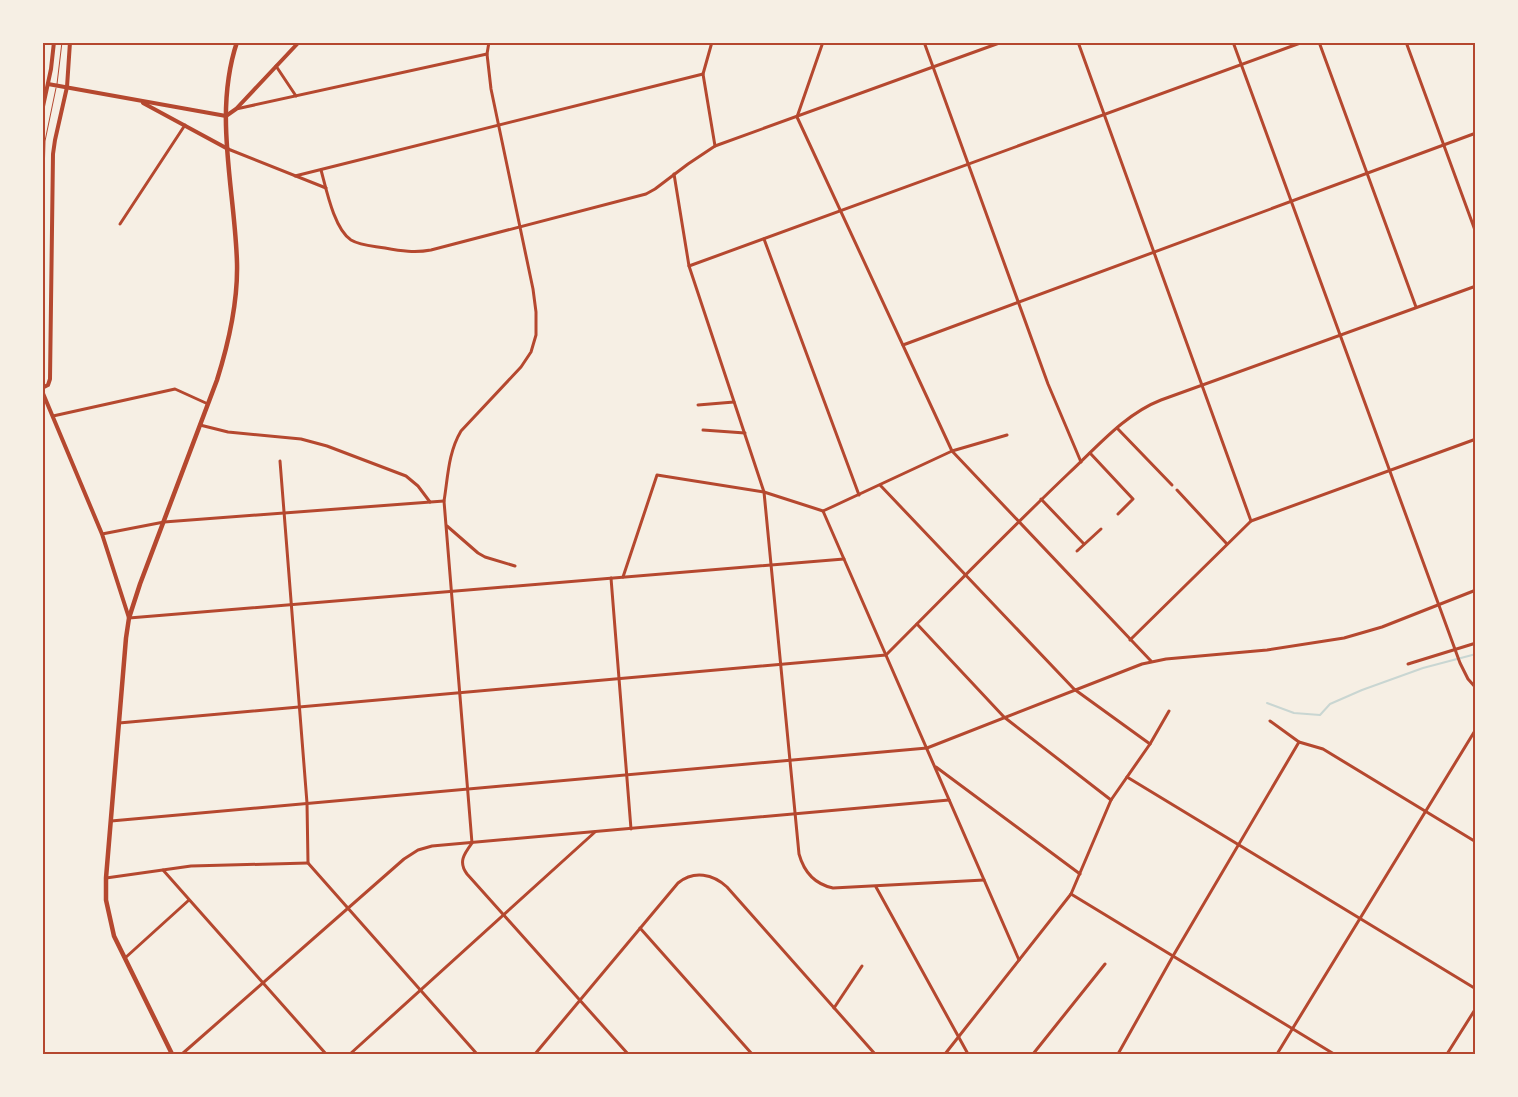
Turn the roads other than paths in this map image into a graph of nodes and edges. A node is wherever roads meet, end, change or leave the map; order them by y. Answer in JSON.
{"nodes":[{"id":1,"x":54,"y":42,"type":"edge"},
{"id":2,"x":62,"y":42,"type":"edge"},
{"id":3,"x":70,"y":42,"type":"edge"},
{"id":4,"x":237,"y":42,"type":"edge"},
{"id":5,"x":298,"y":42,"type":"edge"},
{"id":6,"x":489,"y":42,"type":"edge"},
{"id":7,"x":712,"y":42,"type":"edge"},
{"id":8,"x":823,"y":42,"type":"edge"},
{"id":9,"x":924,"y":42,"type":"edge"},
{"id":10,"x":1002,"y":42,"type":"edge"},
{"id":11,"x":1078,"y":42,"type":"edge"},
{"id":12,"x":1233,"y":42,"type":"edge"},
{"id":13,"x":1303,"y":42,"type":"edge"},
{"id":14,"x":1319,"y":42,"type":"edge"},
{"id":15,"x":1406,"y":42,"type":"edge"},
{"id":16,"x":487,"y":54,"type":"junction"},
{"id":17,"x":1241,"y":65,"type":"junction"},
{"id":18,"x":276,"y":66,"type":"junction"},
{"id":19,"x":933,"y":68,"type":"junction"},
{"id":20,"x":703,"y":74,"type":"junction"},
{"id":21,"x":48,"y":84,"type":"junction"},
{"id":22,"x":57,"y":86,"type":"junction"},
{"id":23,"x":67,"y":88,"type":"junction"},
{"id":24,"x":296,"y":96,"type":"junction"},
{"id":25,"x":139,"y":100,"type":"junction"},
{"id":26,"x":236,"y":109,"type":"junction"},
{"id":27,"x":42,"y":111,"type":"edge"},
{"id":28,"x":1104,"y":115,"type":"junction"},
{"id":29,"x":226,"y":116,"type":"junction"},
{"id":30,"x":797,"y":116,"type":"junction"},
{"id":31,"x":498,"y":125,"type":"junction"},
{"id":32,"x":184,"y":126,"type":"junction"},
{"id":33,"x":1476,"y":133,"type":"edge"},
{"id":34,"x":1443,"y":145,"type":"junction"},
{"id":35,"x":715,"y":146,"type":"junction"},
{"id":36,"x":228,"y":149,"type":"junction"},
{"id":37,"x":968,"y":165,"type":"junction"},
{"id":38,"x":321,"y":170,"type":"junction"},
{"id":39,"x":1367,"y":173,"type":"junction"},
{"id":40,"x":674,"y":174,"type":"junction"},
{"id":41,"x":295,"y":176,"type":"junction"},
{"id":42,"x":326,"y":188,"type":"junction"},
{"id":43,"x":1291,"y":201,"type":"junction"},
{"id":44,"x":841,"y":211,"type":"junction"},
{"id":45,"x":120,"y":224,"type":"dead end"},
{"id":46,"x":520,"y":227,"type":"junction"},
{"id":47,"x":1476,"y":234,"type":"edge"},
{"id":48,"x":764,"y":239,"type":"junction"},
{"id":49,"x":42,"y":245,"type":"edge"},
{"id":50,"x":1154,"y":252,"type":"junction"},
{"id":51,"x":689,"y":266,"type":"junction"},
{"id":52,"x":1476,"y":286,"type":"edge"},
{"id":53,"x":1018,"y":302,"type":"junction"},
{"id":54,"x":1416,"y":307,"type":"junction"},
{"id":55,"x":1340,"y":335,"type":"junction"},
{"id":56,"x":903,"y":345,"type":"junction"},
{"id":57,"x":1202,"y":385,"type":"junction"},
{"id":58,"x":42,"y":389,"type":"edge"},
{"id":59,"x":734,"y":402,"type":"junction"},
{"id":60,"x":208,"y":404,"type":"junction"},
{"id":61,"x":698,"y":405,"type":"dead end"},
{"id":62,"x":53,"y":416,"type":"junction"},
{"id":63,"x":200,"y":425,"type":"junction"},
{"id":64,"x":1118,"y":428,"type":"junction"},
{"id":65,"x":703,"y":430,"type":"dead end"},
{"id":66,"x":744,"y":433,"type":"junction"},
{"id":67,"x":1007,"y":435,"type":"dead end"},
{"id":68,"x":1476,"y":439,"type":"edge"},
{"id":69,"x":952,"y":451,"type":"junction"},
{"id":70,"x":1090,"y":453,"type":"junction"},
{"id":71,"x":280,"y":461,"type":"dead end"},
{"id":72,"x":1081,"y":462,"type":"junction"},
{"id":73,"x":1389,"y":470,"type":"junction"},
{"id":74,"x":880,"y":485,"type":"junction"},
{"id":75,"x":1172,"y":485,"type":"dead end"},
{"id":76,"x":1177,"y":490,"type":"dead end"},
{"id":77,"x":764,"y":492,"type":"junction"},
{"id":78,"x":859,"y":495,"type":"junction"},
{"id":79,"x":1041,"y":499,"type":"junction"},
{"id":80,"x":444,"y":501,"type":"junction"},
{"id":81,"x":430,"y":502,"type":"junction"},
{"id":82,"x":823,"y":511,"type":"junction"},
{"id":83,"x":284,"y":513,"type":"junction"},
{"id":84,"x":1118,"y":514,"type":"dead end"},
{"id":85,"x":1018,"y":521,"type":"junction"},
{"id":86,"x":1251,"y":521,"type":"junction"},
{"id":87,"x":164,"y":522,"type":"junction"},
{"id":88,"x":446,"y":526,"type":"junction"},
{"id":89,"x":1101,"y":529,"type":"dead end"},
{"id":90,"x":102,"y":534,"type":"junction"},
{"id":91,"x":1084,"y":544,"type":"junction"},
{"id":92,"x":1227,"y":544,"type":"junction"},
{"id":93,"x":1077,"y":551,"type":"dead end"},
{"id":94,"x":844,"y":559,"type":"junction"},
{"id":95,"x":771,"y":565,"type":"junction"},
{"id":96,"x":515,"y":566,"type":"dead end"},
{"id":97,"x":965,"y":575,"type":"junction"},
{"id":98,"x":624,"y":577,"type":"junction"},
{"id":99,"x":611,"y":578,"type":"junction"},
{"id":100,"x":1476,"y":590,"type":"edge"},
{"id":101,"x":452,"y":592,"type":"junction"},
{"id":102,"x":1438,"y":604,"type":"junction"},
{"id":103,"x":291,"y":605,"type":"junction"},
{"id":104,"x":129,"y":618,"type":"junction"},
{"id":105,"x":917,"y":624,"type":"junction"},
{"id":106,"x":1130,"y":640,"type":"junction"},
{"id":107,"x":1476,"y":643,"type":"edge"},
{"id":108,"x":1455,"y":650,"type":"junction"},
{"id":109,"x":886,"y":656,"type":"junction"},
{"id":110,"x":1151,"y":662,"type":"junction"},
{"id":111,"x":1408,"y":664,"type":"dead end"},
{"id":112,"x":781,"y":665,"type":"junction"},
{"id":113,"x":619,"y":679,"type":"junction"},
{"id":114,"x":1476,"y":688,"type":"edge"},
{"id":115,"x":1074,"y":690,"type":"junction"},
{"id":116,"x":460,"y":693,"type":"junction"},
{"id":117,"x":300,"y":707,"type":"junction"},
{"id":118,"x":1168,"y":710,"type":"dead end"},
{"id":119,"x":1004,"y":717,"type":"junction"},
{"id":120,"x":1270,"y":722,"type":"dead end"},
{"id":121,"x":119,"y":723,"type":"junction"},
{"id":122,"x":1476,"y":729,"type":"edge"},
{"id":123,"x":1299,"y":742,"type":"junction"},
{"id":124,"x":1150,"y":744,"type":"junction"},
{"id":125,"x":927,"y":748,"type":"junction"},
{"id":126,"x":790,"y":760,"type":"junction"},
{"id":127,"x":935,"y":766,"type":"junction"},
{"id":128,"x":627,"y":775,"type":"junction"},
{"id":129,"x":1127,"y":777,"type":"junction"},
{"id":130,"x":468,"y":789,"type":"junction"},
{"id":131,"x":949,"y":800,"type":"junction"},
{"id":132,"x":1111,"y":800,"type":"junction"},
{"id":133,"x":307,"y":803,"type":"junction"},
{"id":134,"x":1425,"y":812,"type":"junction"},
{"id":135,"x":795,"y":814,"type":"junction"},
{"id":136,"x":111,"y":821,"type":"junction"},
{"id":137,"x":632,"y":828,"type":"junction"},
{"id":138,"x":596,"y":832,"type":"junction"},
{"id":139,"x":1476,"y":842,"type":"edge"},
{"id":140,"x":472,"y":843,"type":"junction"},
{"id":141,"x":1239,"y":845,"type":"junction"},
{"id":142,"x":308,"y":863,"type":"junction"},
{"id":143,"x":163,"y":870,"type":"junction"},
{"id":144,"x":1080,"y":874,"type":"junction"},
{"id":145,"x":106,"y":878,"type":"junction"},
{"id":146,"x":984,"y":880,"type":"junction"},
{"id":147,"x":875,"y":886,"type":"junction"},
{"id":148,"x":1071,"y":894,"type":"junction"},
{"id":149,"x":189,"y":900,"type":"junction"},
{"id":150,"x":348,"y":908,"type":"junction"},
{"id":151,"x":504,"y":915,"type":"junction"},
{"id":152,"x":1360,"y":918,"type":"junction"},
{"id":153,"x":640,"y":928,"type":"junction"},
{"id":154,"x":1173,"y":956,"type":"junction"},
{"id":155,"x":125,"y":959,"type":"junction"},
{"id":156,"x":1019,"y":960,"type":"junction"},
{"id":157,"x":1105,"y":964,"type":"dead end"},
{"id":158,"x":862,"y":966,"type":"dead end"},
{"id":159,"x":263,"y":983,"type":"junction"},
{"id":160,"x":1476,"y":989,"type":"edge"},
{"id":161,"x":421,"y":991,"type":"junction"},
{"id":162,"x":580,"y":1000,"type":"junction"},
{"id":163,"x":834,"y":1008,"type":"junction"},
{"id":164,"x":1476,"y":1008,"type":"edge"},
{"id":165,"x":1292,"y":1029,"type":"junction"},
{"id":166,"x":958,"y":1037,"type":"junction"},
{"id":167,"x":172,"y":1054,"type":"edge"},
{"id":168,"x":182,"y":1054,"type":"edge"},
{"id":169,"x":326,"y":1054,"type":"edge"},
{"id":170,"x":350,"y":1054,"type":"edge"},
{"id":171,"x":477,"y":1054,"type":"edge"},
{"id":172,"x":534,"y":1054,"type":"edge"},
{"id":173,"x":628,"y":1054,"type":"edge"},
{"id":174,"x":752,"y":1054,"type":"edge"},
{"id":175,"x":875,"y":1054,"type":"edge"},
{"id":176,"x":945,"y":1054,"type":"edge"},
{"id":177,"x":968,"y":1054,"type":"edge"},
{"id":178,"x":1033,"y":1054,"type":"edge"},
{"id":179,"x":1118,"y":1054,"type":"edge"},
{"id":180,"x":1277,"y":1054,"type":"edge"},
{"id":181,"x":1334,"y":1054,"type":"edge"},
{"id":182,"x":1447,"y":1054,"type":"edge"}],
"edges":[{"from":1,"to":21,"type":"street"},
{"from":2,"to":22,"type":"lane"},
{"from":3,"to":23,"type":"street"},
{"from":4,"to":29,"type":"main road"},
{"from":5,"to":18,"type":"street"},
{"from":6,"to":16,"type":"street"},
{"from":7,"to":20,"type":"street"},
{"from":8,"to":30,"type":"street"},
{"from":9,"to":19,"type":"street"},
{"from":10,"to":19,"type":"street"},
{"from":11,"to":28,"type":"street"},
{"from":12,"to":17,"type":"street"},
{"from":13,"to":17,"type":"street"},
{"from":14,"to":39,"type":"street"},
{"from":15,"to":34,"type":"street"},
{"from":16,"to":24,"type":"street"},
{"from":16,"to":31,"type":"street"},
{"from":17,"to":28,"type":"street"},
{"from":17,"to":43,"type":"street"},
{"from":18,"to":24,"type":"street"},
{"from":18,"to":26,"type":"street"},
{"from":19,"to":30,"type":"street"},
{"from":19,"to":37,"type":"street"},
{"from":20,"to":31,"type":"street"},
{"from":20,"to":35,"type":"street"},
{"from":21,"to":22,"type":"street"},
{"from":21,"to":27,"type":"street"},
{"from":22,"to":23,"type":"street"},
{"from":22,"to":49,"type":"lane"},
{"from":23,"to":25,"type":"street"},
{"from":23,"to":58,"type":"street"},
{"from":24,"to":26,"type":"street"},
{"from":25,"to":29,"type":"street"},
{"from":25,"to":32,"type":"street"},
{"from":26,"to":29,"type":"street"},
{"from":28,"to":37,"type":"street"},
{"from":28,"to":50,"type":"street"},
{"from":29,"to":36,"type":"main road"},
{"from":30,"to":35,"type":"street"},
{"from":30,"to":44,"type":"street"},
{"from":31,"to":38,"type":"street"},
{"from":31,"to":46,"type":"street"},
{"from":32,"to":36,"type":"street"},
{"from":32,"to":45,"type":"street"},
{"from":33,"to":34,"type":"street"},
{"from":34,"to":39,"type":"street"},
{"from":34,"to":47,"type":"street"},
{"from":35,"to":40,"type":"street"},
{"from":36,"to":41,"type":"street"},
{"from":36,"to":60,"type":"main road"},
{"from":37,"to":44,"type":"street"},
{"from":37,"to":53,"type":"street"},
{"from":38,"to":41,"type":"street"},
{"from":38,"to":42,"type":"street"},
{"from":39,"to":43,"type":"street"},
{"from":39,"to":54,"type":"street"},
{"from":40,"to":46,"type":"street"},
{"from":40,"to":51,"type":"street"},
{"from":41,"to":42,"type":"street"},
{"from":42,"to":46,"type":"street"},
{"from":43,"to":50,"type":"street"},
{"from":43,"to":55,"type":"street"},
{"from":44,"to":48,"type":"street"},
{"from":44,"to":56,"type":"street"},
{"from":46,"to":80,"type":"street"},
{"from":48,"to":51,"type":"street"},
{"from":48,"to":78,"type":"street"},
{"from":50,"to":53,"type":"street"},
{"from":50,"to":57,"type":"street"},
{"from":51,"to":59,"type":"street"},
{"from":52,"to":54,"type":"street"},
{"from":53,"to":56,"type":"street"},
{"from":53,"to":72,"type":"street"},
{"from":54,"to":55,"type":"street"},
{"from":55,"to":57,"type":"street"},
{"from":55,"to":73,"type":"street"},
{"from":56,"to":69,"type":"street"},
{"from":57,"to":64,"type":"street"},
{"from":57,"to":86,"type":"street"},
{"from":58,"to":62,"type":"street"},
{"from":59,"to":61,"type":"street"},
{"from":59,"to":66,"type":"street"},
{"from":60,"to":62,"type":"street"},
{"from":60,"to":63,"type":"main road"},
{"from":62,"to":90,"type":"street"},
{"from":63,"to":81,"type":"street"},
{"from":63,"to":87,"type":"main road"},
{"from":64,"to":70,"type":"street"},
{"from":64,"to":75,"type":"street"},
{"from":65,"to":66,"type":"street"},
{"from":66,"to":77,"type":"street"},
{"from":67,"to":69,"type":"street"},
{"from":68,"to":73,"type":"street"},
{"from":69,"to":74,"type":"street"},
{"from":69,"to":85,"type":"street"},
{"from":70,"to":72,"type":"street"},
{"from":70,"to":84,"type":"street"},
{"from":71,"to":83,"type":"street"},
{"from":72,"to":79,"type":"street"},
{"from":73,"to":86,"type":"street"},
{"from":73,"to":102,"type":"street"},
{"from":74,"to":78,"type":"street"},
{"from":74,"to":97,"type":"street"},
{"from":76,"to":92,"type":"street"},
{"from":77,"to":82,"type":"street"},
{"from":77,"to":95,"type":"street"},
{"from":77,"to":98,"type":"street"},
{"from":78,"to":82,"type":"street"},
{"from":79,"to":85,"type":"street"},
{"from":79,"to":91,"type":"street"},
{"from":80,"to":81,"type":"street"},
{"from":80,"to":88,"type":"street"},
{"from":81,"to":83,"type":"street"},
{"from":82,"to":94,"type":"street"},
{"from":83,"to":87,"type":"street"},
{"from":83,"to":103,"type":"street"},
{"from":85,"to":97,"type":"street"},
{"from":85,"to":106,"type":"street"},
{"from":86,"to":92,"type":"street"},
{"from":87,"to":90,"type":"street"},
{"from":87,"to":104,"type":"main road"},
{"from":88,"to":96,"type":"street"},
{"from":88,"to":101,"type":"street"},
{"from":89,"to":91,"type":"street"},
{"from":90,"to":104,"type":"street"},
{"from":91,"to":93,"type":"street"},
{"from":92,"to":106,"type":"street"},
{"from":94,"to":95,"type":"street"},
{"from":94,"to":109,"type":"street"},
{"from":95,"to":98,"type":"street"},
{"from":95,"to":112,"type":"street"},
{"from":97,"to":105,"type":"street"},
{"from":97,"to":115,"type":"street"},
{"from":98,"to":99,"type":"street"},
{"from":99,"to":101,"type":"street"},
{"from":99,"to":113,"type":"street"},
{"from":100,"to":102,"type":"street"},
{"from":101,"to":103,"type":"street"},
{"from":101,"to":116,"type":"street"},
{"from":102,"to":108,"type":"street"},
{"from":102,"to":110,"type":"street"},
{"from":103,"to":104,"type":"street"},
{"from":103,"to":117,"type":"street"},
{"from":104,"to":121,"type":"main road"},
{"from":105,"to":109,"type":"street"},
{"from":105,"to":119,"type":"street"},
{"from":106,"to":110,"type":"street"},
{"from":107,"to":108,"type":"street"},
{"from":108,"to":111,"type":"street"},
{"from":108,"to":114,"type":"street"},
{"from":109,"to":112,"type":"street"},
{"from":109,"to":125,"type":"street"},
{"from":110,"to":115,"type":"street"},
{"from":112,"to":113,"type":"street"},
{"from":112,"to":126,"type":"street"},
{"from":113,"to":116,"type":"street"},
{"from":113,"to":128,"type":"street"},
{"from":115,"to":119,"type":"street"},
{"from":115,"to":124,"type":"street"},
{"from":116,"to":117,"type":"street"},
{"from":116,"to":130,"type":"street"},
{"from":117,"to":121,"type":"street"},
{"from":117,"to":133,"type":"street"},
{"from":118,"to":124,"type":"street"},
{"from":119,"to":125,"type":"street"},
{"from":119,"to":132,"type":"street"},
{"from":120,"to":123,"type":"street"},
{"from":121,"to":136,"type":"main road"},
{"from":122,"to":134,"type":"street"},
{"from":123,"to":134,"type":"street"},
{"from":123,"to":141,"type":"street"},
{"from":124,"to":129,"type":"street"},
{"from":125,"to":126,"type":"street"},
{"from":125,"to":127,"type":"street"},
{"from":126,"to":128,"type":"street"},
{"from":126,"to":135,"type":"street"},
{"from":127,"to":131,"type":"street"},
{"from":127,"to":144,"type":"street"},
{"from":128,"to":130,"type":"street"},
{"from":128,"to":137,"type":"street"},
{"from":129,"to":132,"type":"street"},
{"from":129,"to":141,"type":"street"},
{"from":130,"to":133,"type":"street"},
{"from":130,"to":140,"type":"street"},
{"from":131,"to":135,"type":"street"},
{"from":131,"to":146,"type":"street"},
{"from":132,"to":144,"type":"street"},
{"from":133,"to":136,"type":"street"},
{"from":133,"to":142,"type":"street"},
{"from":134,"to":139,"type":"street"},
{"from":134,"to":152,"type":"street"},
{"from":135,"to":137,"type":"street"},
{"from":135,"to":147,"type":"street"},
{"from":136,"to":145,"type":"main road"},
{"from":137,"to":138,"type":"street"},
{"from":138,"to":140,"type":"street"},
{"from":138,"to":151,"type":"street"},
{"from":140,"to":150,"type":"street"},
{"from":140,"to":151,"type":"street"},
{"from":141,"to":152,"type":"street"},
{"from":141,"to":154,"type":"street"},
{"from":142,"to":143,"type":"street"},
{"from":142,"to":150,"type":"street"},
{"from":143,"to":145,"type":"street"},
{"from":143,"to":149,"type":"street"},
{"from":144,"to":148,"type":"street"},
{"from":145,"to":155,"type":"main road"},
{"from":146,"to":147,"type":"street"},
{"from":146,"to":156,"type":"street"},
{"from":147,"to":166,"type":"street"},
{"from":148,"to":154,"type":"street"},
{"from":148,"to":156,"type":"street"},
{"from":149,"to":155,"type":"street"},
{"from":149,"to":159,"type":"street"},
{"from":150,"to":159,"type":"street"},
{"from":150,"to":161,"type":"street"},
{"from":151,"to":161,"type":"street"},
{"from":151,"to":162,"type":"street"},
{"from":152,"to":160,"type":"street"},
{"from":152,"to":165,"type":"street"},
{"from":153,"to":162,"type":"street"},
{"from":153,"to":163,"type":"street"},
{"from":153,"to":174,"type":"street"},
{"from":154,"to":165,"type":"street"},
{"from":154,"to":179,"type":"street"},
{"from":155,"to":167,"type":"main road"},
{"from":156,"to":166,"type":"street"},
{"from":157,"to":178,"type":"street"},
{"from":158,"to":163,"type":"street"},
{"from":159,"to":168,"type":"street"},
{"from":159,"to":169,"type":"street"},
{"from":161,"to":170,"type":"street"},
{"from":161,"to":171,"type":"street"},
{"from":162,"to":172,"type":"street"},
{"from":162,"to":173,"type":"street"},
{"from":163,"to":175,"type":"street"},
{"from":164,"to":182,"type":"street"},
{"from":165,"to":180,"type":"street"},
{"from":165,"to":181,"type":"street"},
{"from":166,"to":176,"type":"street"},
{"from":166,"to":177,"type":"street"}]}
